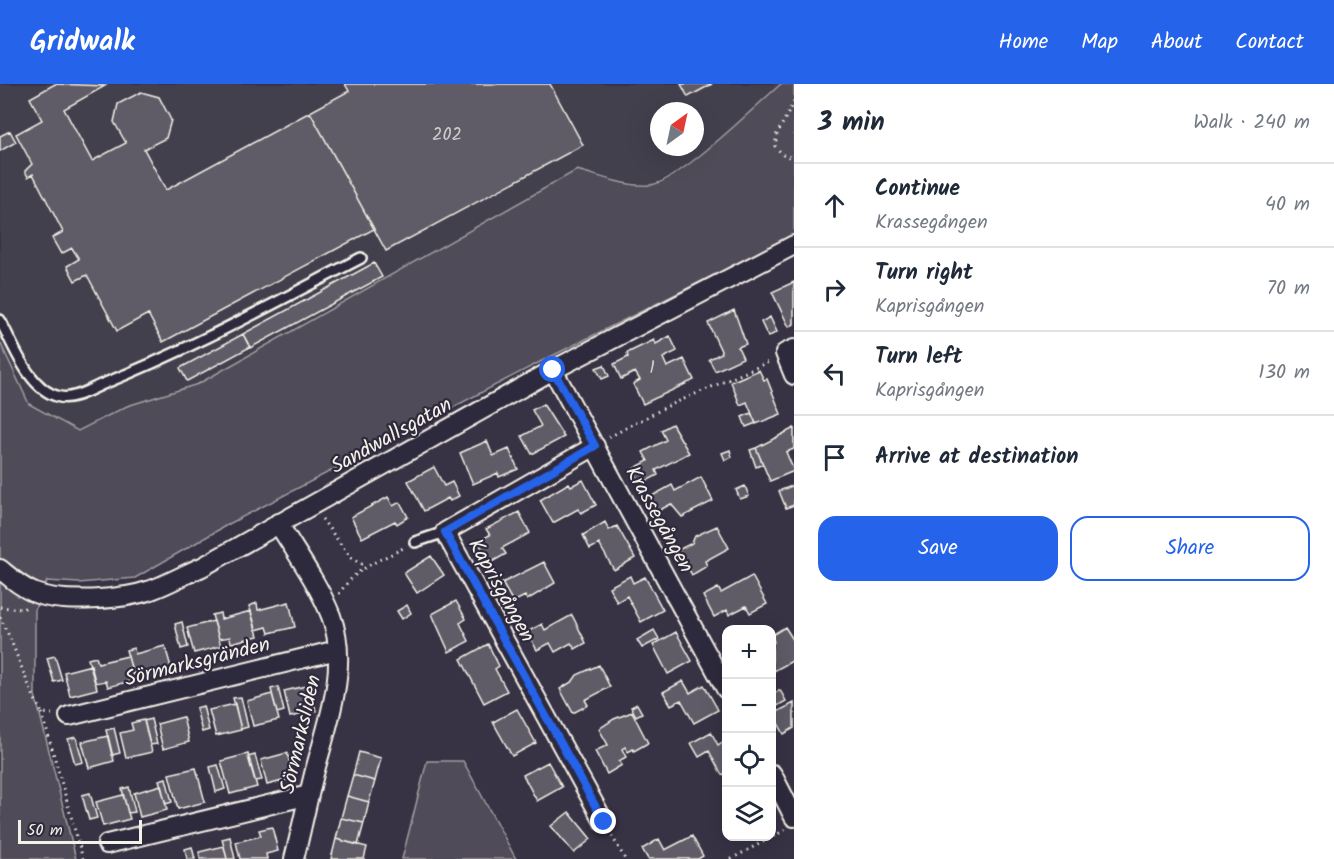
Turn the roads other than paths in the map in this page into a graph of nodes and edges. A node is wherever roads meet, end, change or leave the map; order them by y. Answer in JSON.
{"nodes":[{"id":1,"x":794,"y":245,"type":"edge"},
{"id":2,"x":361,"y":258,"type":"dead end"},
{"id":3,"x":0,"y":320,"type":"edge"},
{"id":4,"x":789,"y":351,"type":"edge"},
{"id":5,"x":553,"y":370,"type":"junction"},
{"id":6,"x":794,"y":375,"type":"edge"},
{"id":7,"x":595,"y":446,"type":"junction"},
{"id":8,"x":278,"y":523,"type":"junction"},
{"id":9,"x":445,"y":532,"type":"junction"},
{"id":10,"x":415,"y":542,"type":"road end"},
{"id":11,"x":0,"y":569,"type":"edge"},
{"id":12,"x":337,"y":650,"type":"junction"},
{"id":13,"x":722,"y":682,"type":"edge"},
{"id":14,"x":69,"y":716,"type":"road end"},
{"id":15,"x":776,"y":783,"type":"edge"},
{"id":16,"x":309,"y":795,"type":"junction"},
{"id":17,"x":794,"y":817,"type":"edge"},
{"id":18,"x":604,"y":822,"type":"road end"},
{"id":19,"x":107,"y":844,"type":"dead end"},
{"id":20,"x":294,"y":859,"type":"edge"}],
"edges":[{"from":1,"to":5,"type":"street","name":"Sandwallsgatan"},
{"from":2,"to":3,"type":"lane"},
{"from":4,"to":6,"type":"street"},
{"from":5,"to":7,"type":"street","name":"Krassegången"},
{"from":5,"to":8,"type":"street","name":"Sandwallsgatan"},
{"from":7,"to":9,"type":"street","name":"Kaprisgången"},
{"from":7,"to":13,"type":"street","name":"Krassegången"},
{"from":8,"to":11,"type":"street","name":"Sandwallsgatan"},
{"from":8,"to":12,"type":"street","name":"Sörmarksliden"},
{"from":9,"to":10,"type":"lane"},
{"from":9,"to":18,"type":"street","name":"Kaprisgången"},
{"from":12,"to":14,"type":"street","name":"Sörmarksgränden"},
{"from":12,"to":16,"type":"street","name":"Sörmarksliden"},
{"from":15,"to":17,"type":"street"},
{"from":16,"to":19,"type":"street"},
{"from":16,"to":20,"type":"street","name":"Sörmarksliden"}]}
